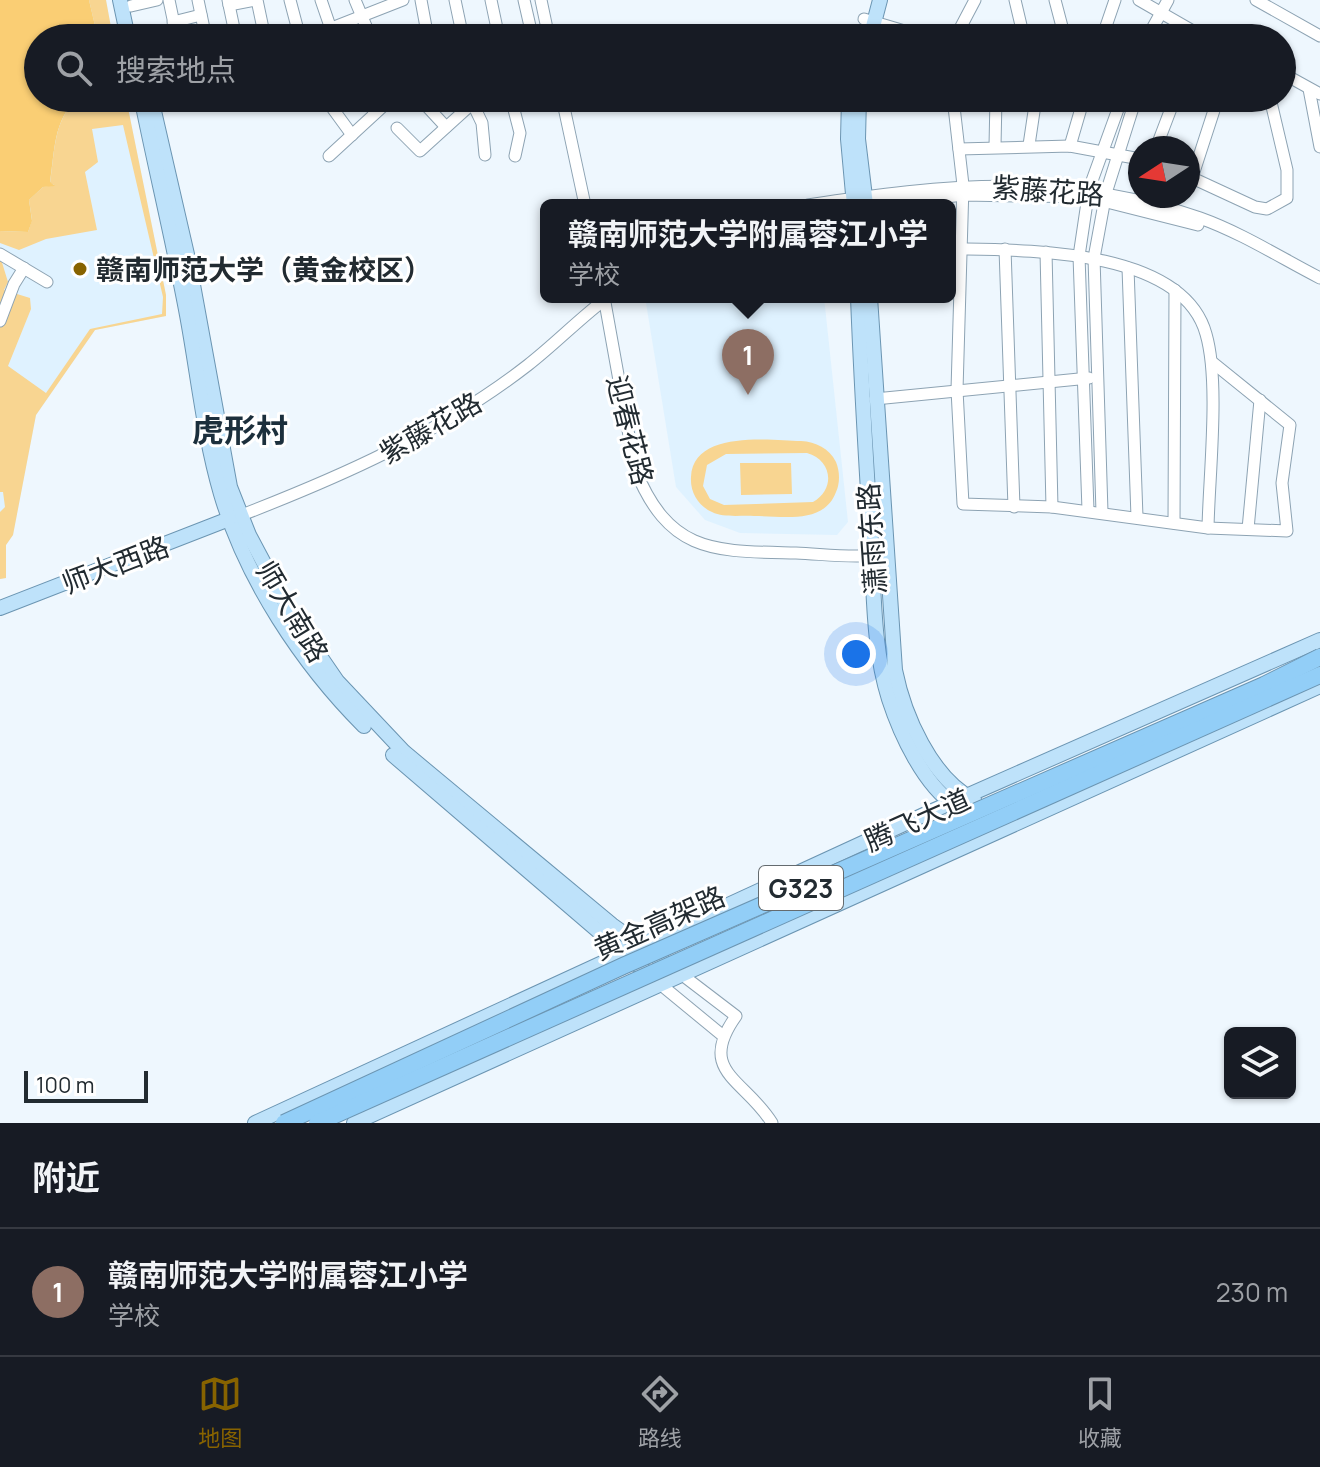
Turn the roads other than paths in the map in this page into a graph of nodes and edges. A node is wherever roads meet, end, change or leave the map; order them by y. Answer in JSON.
{"nodes":[{"id":1,"x":157,"y":0,"type":"edge"},
{"id":2,"x":169,"y":0,"type":"edge"},
{"id":3,"x":198,"y":0,"type":"edge"},
{"id":4,"x":256,"y":0,"type":"edge"},
{"id":5,"x":290,"y":0,"type":"edge"},
{"id":6,"x":321,"y":0,"type":"edge"},
{"id":7,"x":355,"y":0,"type":"edge"},
{"id":8,"x":421,"y":0,"type":"edge"},
{"id":9,"x":455,"y":0,"type":"edge"},
{"id":10,"x":491,"y":0,"type":"edge"},
{"id":11,"x":524,"y":0,"type":"edge"},
{"id":12,"x":541,"y":0,"type":"edge"},
{"id":13,"x":870,"y":0,"type":"edge"},
{"id":14,"x":880,"y":0,"type":"edge"},
{"id":15,"x":975,"y":0,"type":"edge"},
{"id":16,"x":1015,"y":0,"type":"edge"},
{"id":17,"x":1055,"y":0,"type":"edge"},
{"id":18,"x":1115,"y":0,"type":"edge"},
{"id":19,"x":1139,"y":0,"type":"edge"},
{"id":20,"x":1168,"y":0,"type":"edge"},
{"id":21,"x":1256,"y":0,"type":"edge"},
{"id":22,"x":394,"y":1,"type":"edge"},
{"id":23,"x":127,"y":2,"type":"edge"},
{"id":24,"x":229,"y":3,"type":"edge"},
{"id":25,"x":201,"y":15,"type":"junction"},
{"id":26,"x":1160,"y":15,"type":"junction"},
{"id":27,"x":362,"y":19,"type":"junction"},
{"id":28,"x":869,"y":20,"type":"junction"},
{"id":29,"x":173,"y":22,"type":"joint"},
{"id":30,"x":128,"y":24,"type":"edge"},
{"id":31,"x":134,"y":24,"type":"edge"},
{"id":32,"x":203,"y":24,"type":"edge"},
{"id":33,"x":233,"y":24,"type":"edge"},
{"id":34,"x":262,"y":24,"type":"edge"},
{"id":35,"x":296,"y":24,"type":"edge"},
{"id":36,"x":329,"y":24,"type":"edge"},
{"id":37,"x":352,"y":24,"type":"edge"},
{"id":38,"x":364,"y":24,"type":"edge"},
{"id":39,"x":425,"y":24,"type":"edge"},
{"id":40,"x":460,"y":24,"type":"edge"},
{"id":41,"x":496,"y":24,"type":"edge"},
{"id":42,"x":529,"y":24,"type":"edge"},
{"id":43,"x":546,"y":24,"type":"edge"},
{"id":44,"x":867,"y":24,"type":"edge"},
{"id":45,"x":869,"y":24,"type":"edge"},
{"id":46,"x":882,"y":24,"type":"edge"},
{"id":47,"x":962,"y":24,"type":"edge"},
{"id":48,"x":1021,"y":24,"type":"edge"},
{"id":49,"x":1061,"y":24,"type":"edge"},
{"id":50,"x":1107,"y":24,"type":"edge"},
{"id":51,"x":1155,"y":24,"type":"edge"},
{"id":52,"x":1158,"y":24,"type":"edge"},
{"id":53,"x":1176,"y":24,"type":"edge"},
{"id":54,"x":1320,"y":36,"type":"edge"},
{"id":55,"x":1296,"y":81,"type":"edge"},
{"id":56,"x":1314,"y":91,"type":"edge"},
{"id":57,"x":144,"y":112,"type":"edge"},
{"id":58,"x":154,"y":112,"type":"edge"},
{"id":59,"x":335,"y":112,"type":"edge"},
{"id":60,"x":432,"y":112,"type":"edge"},
{"id":61,"x":460,"y":112,"type":"edge"},
{"id":62,"x":477,"y":112,"type":"edge"},
{"id":63,"x":515,"y":112,"type":"edge"},
{"id":64,"x":565,"y":112,"type":"edge"},
{"id":65,"x":849,"y":112,"type":"edge"},
{"id":66,"x":859,"y":112,"type":"edge"},
{"id":67,"x":955,"y":112,"type":"edge"},
{"id":68,"x":996,"y":112,"type":"edge"},
{"id":69,"x":1034,"y":112,"type":"edge"},
{"id":70,"x":1080,"y":112,"type":"edge"},
{"id":71,"x":1117,"y":112,"type":"edge"},
{"id":72,"x":1131,"y":112,"type":"edge"},
{"id":73,"x":1170,"y":112,"type":"edge"},
{"id":74,"x":1209,"y":112,"type":"edge"},
{"id":75,"x":1273,"y":112,"type":"edge"},
{"id":76,"x":375,"y":113,"type":"edge"},
{"id":77,"x":446,"y":127,"type":"junction"},
{"id":78,"x":397,"y":128,"type":"dead end"},
{"id":79,"x":352,"y":135,"type":"junction"},
{"id":80,"x":1161,"y":136,"type":"edge"},
{"id":81,"x":1200,"y":143,"type":"edge"},
{"id":82,"x":1029,"y":145,"type":"junction"},
{"id":83,"x":995,"y":146,"type":"junction"},
{"id":84,"x":1070,"y":146,"type":"junction"},
{"id":85,"x":1320,"y":147,"type":"edge"},
{"id":86,"x":959,"y":149,"type":"junction"},
{"id":87,"x":1101,"y":152,"type":"junction"},
{"id":88,"x":485,"y":155,"type":"dead end"},
{"id":89,"x":329,"y":156,"type":"dead end"},
{"id":90,"x":515,"y":156,"type":"dead end"},
{"id":91,"x":1116,"y":157,"type":"junction"},
{"id":92,"x":1128,"y":158,"type":"edge"},
{"id":93,"x":1200,"y":182,"type":"edge"},
{"id":94,"x":963,"y":190,"type":"junction"},
{"id":95,"x":1088,"y":193,"type":"junction"},
{"id":96,"x":1105,"y":198,"type":"junction"},
{"id":97,"x":584,"y":199,"type":"edge"},
{"id":98,"x":860,"y":199,"type":"edge"},
{"id":99,"x":860,"y":199,"type":"edge"},
{"id":100,"x":879,"y":199,"type":"edge"},
{"id":101,"x":913,"y":199,"type":"edge"},
{"id":102,"x":964,"y":249,"type":"junction"},
{"id":103,"x":1005,"y":249,"type":"junction"},
{"id":104,"x":1046,"y":252,"type":"junction"},
{"id":105,"x":0,"y":254,"type":"edge"},
{"id":106,"x":1079,"y":256,"type":"junction"},
{"id":107,"x":1094,"y":258,"type":"junction"},
{"id":108,"x":24,"y":268,"type":"junction"},
{"id":109,"x":1128,"y":268,"type":"junction"},
{"id":110,"x":1320,"y":278,"type":"edge"},
{"id":111,"x":47,"y":282,"type":"dead end"},
{"id":112,"x":1320,"y":286,"type":"edge"},
{"id":113,"x":1175,"y":290,"type":"junction"},
{"id":114,"x":597,"y":303,"type":"edge"},
{"id":115,"x":604,"y":303,"type":"edge"},
{"id":116,"x":858,"y":303,"type":"edge"},
{"id":117,"x":870,"y":303,"type":"edge"},
{"id":118,"x":0,"y":321,"type":"edge"},
{"id":119,"x":1212,"y":362,"type":"junction"},
{"id":120,"x":1099,"y":377,"type":"junction"},
{"id":121,"x":1085,"y":378,"type":"junction"},
{"id":122,"x":1047,"y":382,"type":"junction"},
{"id":123,"x":1008,"y":385,"type":"junction"},
{"id":124,"x":957,"y":390,"type":"junction"},
{"id":125,"x":875,"y":399,"type":"junction"},
{"id":126,"x":1260,"y":400,"type":"junction"},
{"id":127,"x":1014,"y":507,"type":"junction"},
{"id":128,"x":1052,"y":507,"type":"junction"},
{"id":129,"x":1088,"y":510,"type":"junction"},
{"id":130,"x":1102,"y":512,"type":"junction"},
{"id":131,"x":233,"y":514,"type":"junction"},
{"id":132,"x":1137,"y":517,"type":"junction"},
{"id":133,"x":1174,"y":523,"type":"junction"},
{"id":134,"x":1208,"y":528,"type":"junction"},
{"id":135,"x":1248,"y":529,"type":"junction"},
{"id":136,"x":879,"y":554,"type":"junction"},
{"id":137,"x":0,"y":598,"type":"edge"},
{"id":138,"x":0,"y":608,"type":"edge"},
{"id":139,"x":1320,"y":640,"type":"edge"},
{"id":140,"x":1320,"y":657,"type":"edge"},
{"id":141,"x":1320,"y":675,"type":"edge"},
{"id":142,"x":1320,"y":686,"type":"edge"},
{"id":143,"x":967,"y":797,"type":"junction"},
{"id":144,"x":951,"y":803,"type":"junction"},
{"id":145,"x":1017,"y":823,"type":"junction"},
{"id":146,"x":999,"y":831,"type":"junction"},
{"id":147,"x":640,"y":945,"type":"junction"},
{"id":148,"x":623,"y":953,"type":"junction"},
{"id":149,"x":681,"y":974,"type":"junction"},
{"id":150,"x":660,"y":984,"type":"junction"},
{"id":151,"x":722,"y":1035,"type":"junction"},
{"id":152,"x":255,"y":1123,"type":"edge"},
{"id":153,"x":284,"y":1123,"type":"edge"},
{"id":154,"x":317,"y":1123,"type":"edge"},
{"id":155,"x":354,"y":1123,"type":"edge"},
{"id":156,"x":772,"y":1123,"type":"edge"}],
"edges":[{"from":1,"to":23,"type":"street"},
{"from":2,"to":29,"type":"street"},
{"from":3,"to":25,"type":"street"},
{"from":4,"to":24,"type":"street"},
{"from":4,"to":34,"type":"street"},
{"from":5,"to":35,"type":"street"},
{"from":6,"to":36,"type":"street"},
{"from":7,"to":27,"type":"street"},
{"from":8,"to":39,"type":"street"},
{"from":9,"to":40,"type":"street"},
{"from":10,"to":41,"type":"street"},
{"from":11,"to":42,"type":"street"},
{"from":12,"to":43,"type":"street"},
{"from":13,"to":28,"type":"main road"},
{"from":14,"to":28,"type":"main road"},
{"from":15,"to":47,"type":"street"},
{"from":16,"to":48,"type":"street"},
{"from":17,"to":49,"type":"street"},
{"from":18,"to":50,"type":"street"},
{"from":19,"to":26,"type":"street"},
{"from":20,"to":26,"type":"street"},
{"from":21,"to":54,"type":"street"},
{"from":22,"to":27,"type":"street"},
{"from":23,"to":30,"type":"main road"},
{"from":23,"to":31,"type":"main road"},
{"from":24,"to":33,"type":"street"},
{"from":25,"to":29,"type":"street"},
{"from":25,"to":32,"type":"street"},
{"from":26,"to":51,"type":"street"},
{"from":26,"to":52,"type":"street"},
{"from":26,"to":53,"type":"street"},
{"from":27,"to":37,"type":"street"},
{"from":27,"to":38,"type":"street"},
{"from":28,"to":44,"type":"main road"},
{"from":28,"to":45,"type":"main road"},
{"from":28,"to":46,"type":"street"},
{"from":55,"to":56,"type":"street"},
{"from":56,"to":85,"type":"street"},
{"from":57,"to":131,"type":"main road","name":"师大南路"},
{"from":58,"to":131,"type":"main road","name":"师大南路"},
{"from":59,"to":79,"type":"street"},
{"from":60,"to":77,"type":"street"},
{"from":61,"to":77,"type":"street"},
{"from":62,"to":88,"type":"street"},
{"from":63,"to":90,"type":"street"},
{"from":64,"to":97,"type":"street"},
{"from":65,"to":98,"type":"main road"},
{"from":66,"to":99,"type":"main road"},
{"from":67,"to":86,"type":"street"},
{"from":68,"to":83,"type":"street"},
{"from":69,"to":82,"type":"street"},
{"from":70,"to":84,"type":"street"},
{"from":71,"to":87,"type":"street"},
{"from":72,"to":91,"type":"street"},
{"from":73,"to":80,"type":"street"},
{"from":74,"to":81,"type":"street"},
{"from":75,"to":93,"type":"street"},
{"from":76,"to":79,"type":"street"},
{"from":77,"to":78,"type":"street"},
{"from":79,"to":89,"type":"street"},
{"from":82,"to":83,"type":"street"},
{"from":82,"to":84,"type":"street"},
{"from":83,"to":86,"type":"street"},
{"from":84,"to":87,"type":"street"},
{"from":86,"to":94,"type":"street"},
{"from":87,"to":91,"type":"street"},
{"from":87,"to":95,"type":"street"},
{"from":91,"to":92,"type":"street"},
{"from":91,"to":96,"type":"street"},
{"from":94,"to":95,"type":"street","name":"紫藤花路"},
{"from":94,"to":100,"type":"street","name":"紫藤花路"},
{"from":94,"to":101,"type":"street","name":"紫藤花路"},
{"from":94,"to":102,"type":"street"},
{"from":95,"to":96,"type":"street","name":"紫藤花路"},
{"from":95,"to":106,"type":"street"},
{"from":96,"to":107,"type":"street"},
{"from":96,"to":110,"type":"street","name":"紫藤花路"},
{"from":96,"to":112,"type":"street","name":"紫藤花路"},
{"from":102,"to":103,"type":"street"},
{"from":102,"to":124,"type":"street"},
{"from":103,"to":104,"type":"street"},
{"from":103,"to":123,"type":"street"},
{"from":104,"to":106,"type":"street"},
{"from":104,"to":122,"type":"street"},
{"from":105,"to":108,"type":"street"},
{"from":106,"to":107,"type":"street"},
{"from":106,"to":121,"type":"street"},
{"from":107,"to":109,"type":"street"},
{"from":107,"to":120,"type":"street"},
{"from":108,"to":111,"type":"street"},
{"from":108,"to":118,"type":"street"},
{"from":109,"to":113,"type":"street"},
{"from":109,"to":132,"type":"street"},
{"from":113,"to":119,"type":"street"},
{"from":113,"to":133,"type":"street"},
{"from":114,"to":131,"type":"street","name":"紫藤花路"},
{"from":115,"to":136,"type":"street","name":"迎春花路"},
{"from":116,"to":136,"type":"main road","name":"潇雨东路"},
{"from":117,"to":125,"type":"main road","name":"潇雨东路"},
{"from":119,"to":126,"type":"street"},
{"from":119,"to":134,"type":"street"},
{"from":120,"to":121,"type":"street"},
{"from":120,"to":130,"type":"street"},
{"from":121,"to":122,"type":"street"},
{"from":121,"to":129,"type":"street"},
{"from":122,"to":123,"type":"street"},
{"from":122,"to":128,"type":"street"},
{"from":123,"to":124,"type":"street"},
{"from":123,"to":127,"type":"street"},
{"from":124,"to":125,"type":"street"},
{"from":124,"to":127,"type":"street"},
{"from":125,"to":136,"type":"main road","name":"潇雨东路"},
{"from":126,"to":135,"type":"street"},
{"from":126,"to":135,"type":"street"},
{"from":127,"to":128,"type":"street"},
{"from":128,"to":129,"type":"street"},
{"from":129,"to":130,"type":"street"},
{"from":130,"to":132,"type":"street"},
{"from":131,"to":137,"type":"main road","name":"师大西路"},
{"from":131,"to":138,"type":"main road","name":"师大西路"},
{"from":131,"to":147,"type":"main road","name":"师大南路"},
{"from":131,"to":148,"type":"main road","name":"师大南路"},
{"from":132,"to":133,"type":"street"},
{"from":133,"to":134,"type":"street"},
{"from":134,"to":135,"type":"street"},
{"from":136,"to":143,"type":"main road","name":"潇雨东路"},
{"from":136,"to":144,"type":"main road","name":"潇雨东路"},
{"from":139,"to":143,"type":"main road","name":"腾飞大道"},
{"from":140,"to":153,"type":"highway","name":"黄金高架路","number":"G323","bridge":true},
{"from":141,"to":154,"type":"highway","name":"黄金高架路","number":"G323","bridge":true},
{"from":142,"to":145,"type":"main road","name":"腾飞大道"},
{"from":143,"to":144,"type":"main road","name":"腾飞大道"},
{"from":143,"to":145,"type":"main road","name":"潇雨东路"},
{"from":144,"to":146,"type":"main road","name":"潇雨东路"},
{"from":144,"to":147,"type":"main road","name":"腾飞大道"},
{"from":145,"to":146,"type":"main road","name":"腾飞大道"},
{"from":146,"to":149,"type":"main road","name":"腾飞大道"},
{"from":147,"to":148,"type":"main road","name":"腾飞大道"},
{"from":147,"to":149,"type":"main road","name":"师大南路"},
{"from":148,"to":150,"type":"main road","name":"师大南路"},
{"from":148,"to":152,"type":"main road","name":"腾飞大道"},
{"from":149,"to":150,"type":"main road","name":"腾飞大道"},
{"from":149,"to":151,"type":"street"},
{"from":150,"to":151,"type":"street"},
{"from":150,"to":155,"type":"main road","name":"腾飞大道"},
{"from":151,"to":156,"type":"street"}]}
